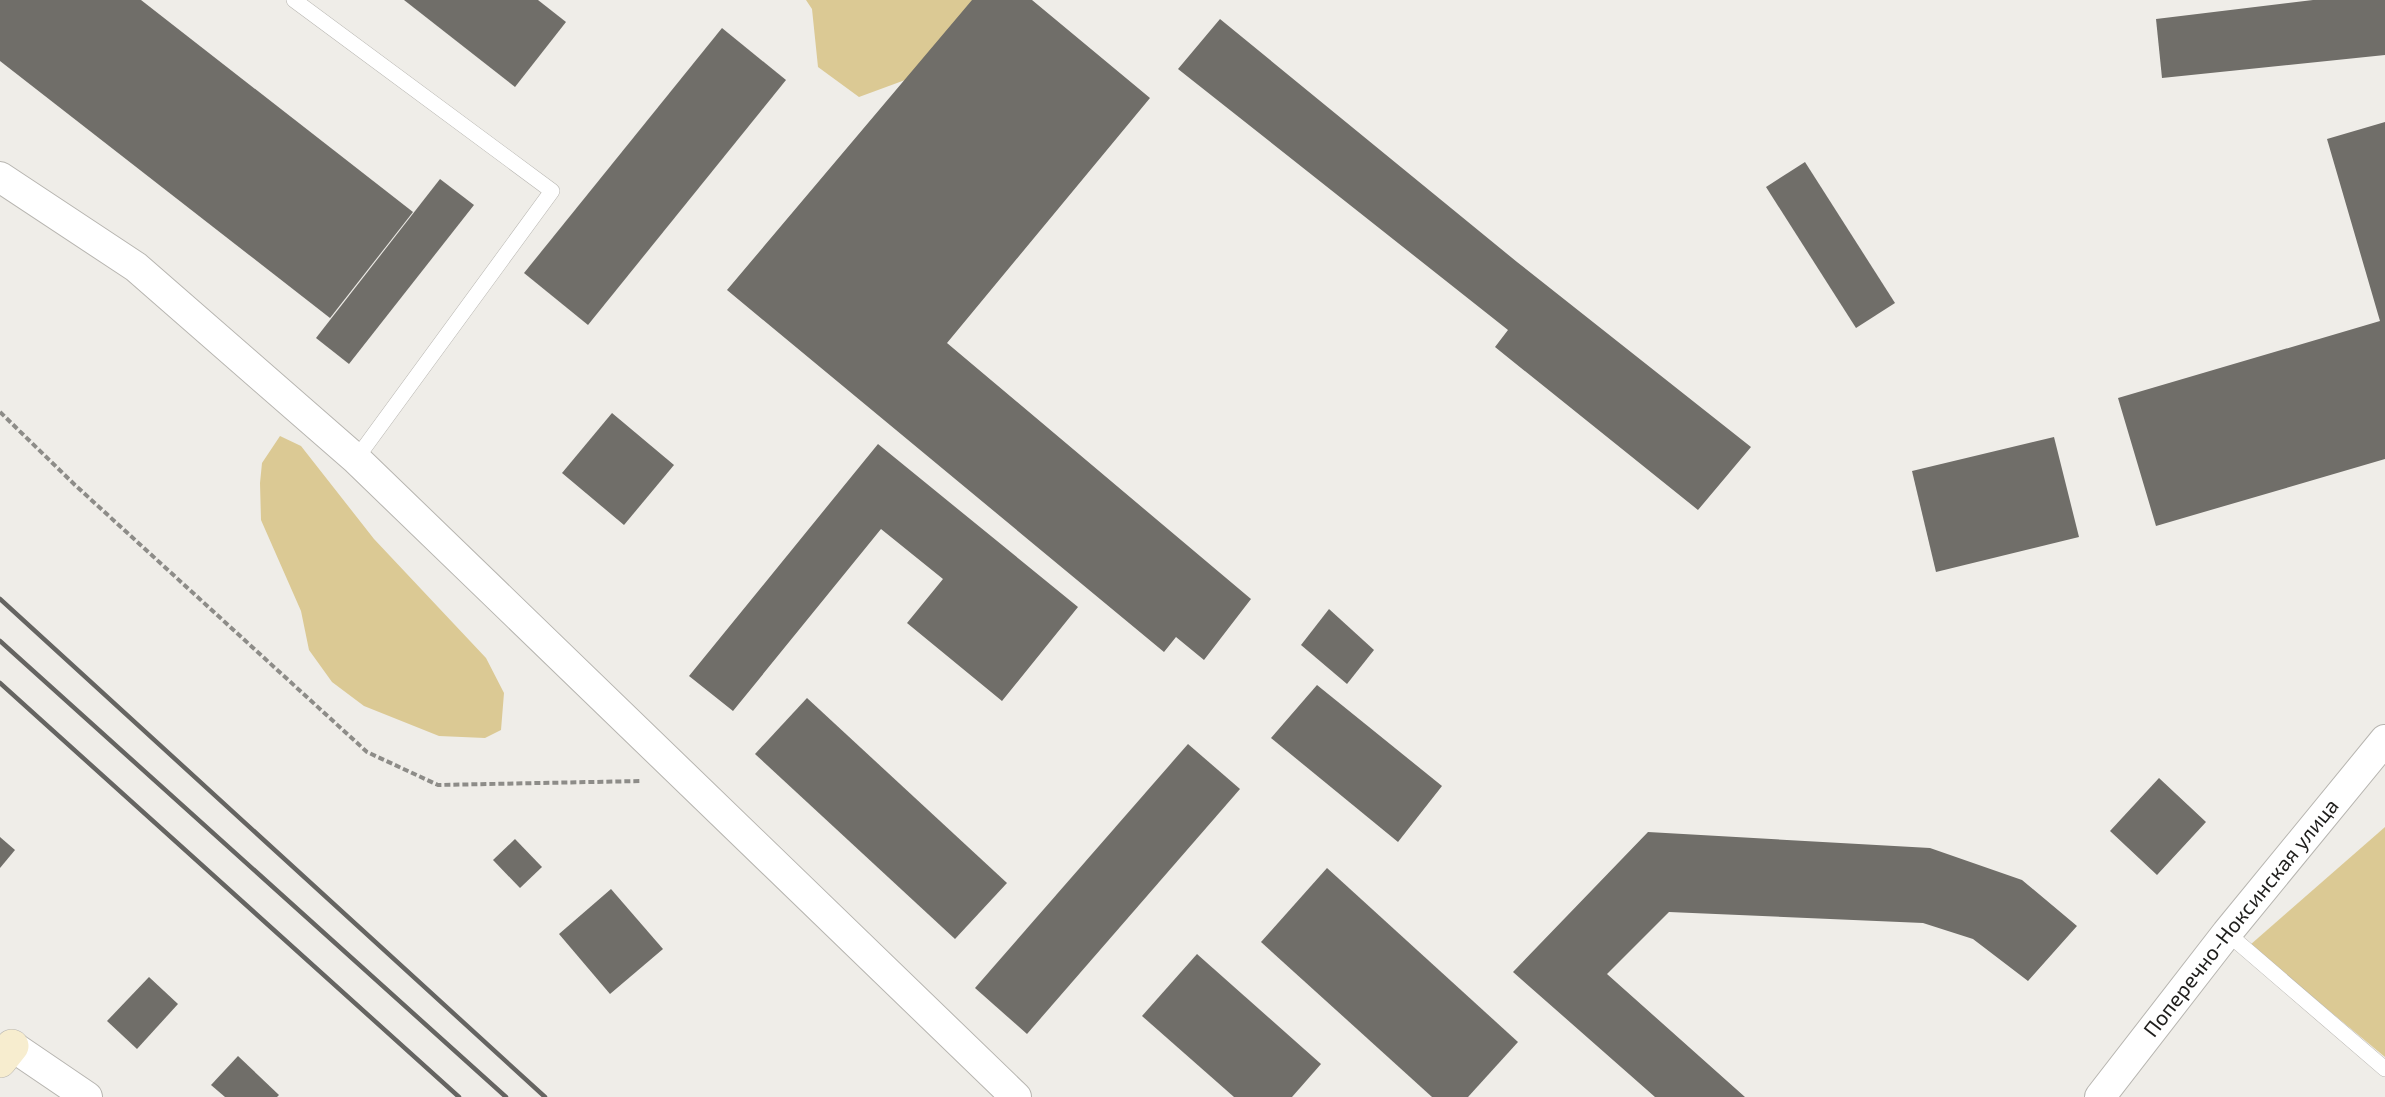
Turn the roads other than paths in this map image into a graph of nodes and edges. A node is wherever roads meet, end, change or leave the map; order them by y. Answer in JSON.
{"nodes":[{"id":1,"x":294,"y":0,"type":"edge"},
{"id":2,"x":0,"y":177,"type":"edge"},
{"id":3,"x":356,"y":459,"type":"junction"},
{"id":4,"x":2385,"y":740,"type":"edge"},
{"id":5,"x":2227,"y":933,"type":"junction"},
{"id":6,"x":6,"y":1053,"type":"edge"},
{"id":7,"x":2385,"y":1070,"type":"edge"},
{"id":8,"x":87,"y":1097,"type":"edge"},
{"id":9,"x":1016,"y":1097,"type":"edge"},
{"id":10,"x":2100,"y":1097,"type":"edge"}],
"edges":[{"from":1,"to":3,"type":"lane"},
{"from":2,"to":3,"type":"street"},
{"from":3,"to":9,"type":"street"},
{"from":4,"to":5,"type":"street","name":"Поперечно-Ноксинская улица"},
{"from":5,"to":7,"type":"lane"},
{"from":5,"to":10,"type":"street","name":"Поперечно-Ноксинская улица"},
{"from":6,"to":8,"type":"street"}]}
